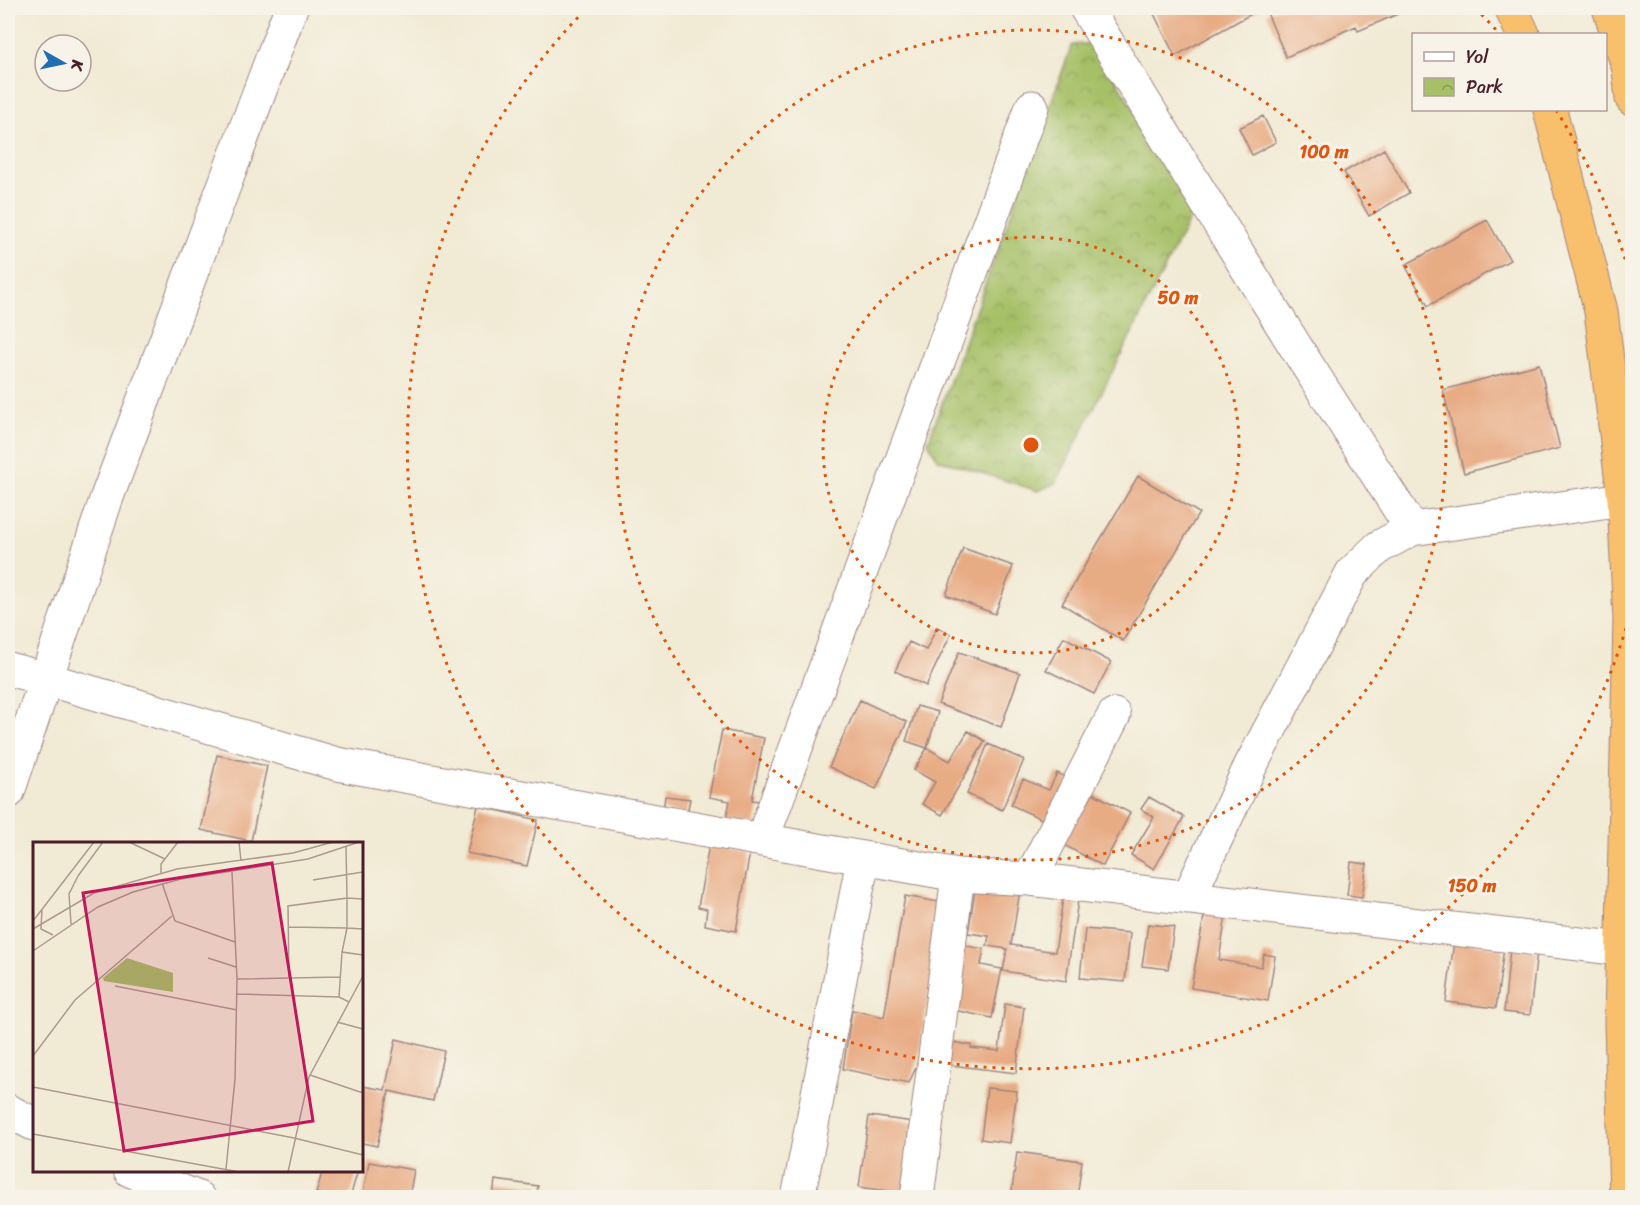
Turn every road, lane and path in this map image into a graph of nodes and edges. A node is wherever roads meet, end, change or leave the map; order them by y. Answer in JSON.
{"nodes":[{"id":1,"x":291,"y":8,"type":"edge"},
{"id":2,"x":1086,"y":8,"type":"edge"},
{"id":3,"x":1511,"y":8,"type":"edge"},
{"id":4,"x":1609,"y":8,"type":"edge"},
{"id":5,"x":1523,"y":33,"type":"edge"},
{"id":6,"x":1631,"y":76,"type":"edge"},
{"id":7,"x":1032,"y":107,"type":"dead end"},
{"id":8,"x":1550,"y":111,"type":"edge"},
{"id":9,"x":1624,"y":499,"type":"junction"},
{"id":10,"x":1412,"y":529,"type":"junction"},
{"id":11,"x":8,"y":669,"type":"edge"},
{"id":12,"x":46,"y":679,"type":"junction"},
{"id":13,"x":1114,"y":715,"type":"dead end"},
{"id":14,"x":8,"y":792,"type":"edge"},
{"id":15,"x":762,"y":840,"type":"junction"},
{"id":16,"x":863,"y":859,"type":"junction"},
{"id":17,"x":958,"y":875,"type":"junction"},
{"id":18,"x":1030,"y":879,"type":"junction"},
{"id":19,"x":1188,"y":898,"type":"junction"},
{"id":20,"x":1622,"y":949,"type":"junction"},
{"id":21,"x":8,"y":1111,"type":"edge"},
{"id":22,"x":33,"y":1124,"type":"edge"},
{"id":23,"x":135,"y":1172,"type":"edge"},
{"id":24,"x":198,"y":1197,"type":"edge"},
{"id":25,"x":798,"y":1197,"type":"edge"},
{"id":26,"x":917,"y":1197,"type":"edge"},
{"id":27,"x":1626,"y":1197,"type":"edge"}],
"edges":[{"from":1,"to":12,"type":"street"},
{"from":2,"to":10,"type":"street"},
{"from":3,"to":5,"type":"highway"},
{"from":4,"to":6,"type":"highway"},
{"from":7,"to":15,"type":"street"},
{"from":8,"to":9,"type":"highway"},
{"from":9,"to":10,"type":"street"},
{"from":9,"to":20,"type":"highway"},
{"from":10,"to":19,"type":"street"},
{"from":11,"to":12,"type":"street"},
{"from":12,"to":14,"type":"street"},
{"from":12,"to":15,"type":"street"},
{"from":13,"to":18,"type":"street"},
{"from":15,"to":16,"type":"street"},
{"from":16,"to":17,"type":"street"},
{"from":16,"to":25,"type":"street"},
{"from":17,"to":18,"type":"street"},
{"from":17,"to":26,"type":"street"},
{"from":18,"to":19,"type":"street"},
{"from":19,"to":20,"type":"street"},
{"from":20,"to":27,"type":"highway"},
{"from":21,"to":22,"type":"street"},
{"from":23,"to":24,"type":"street"}]}
